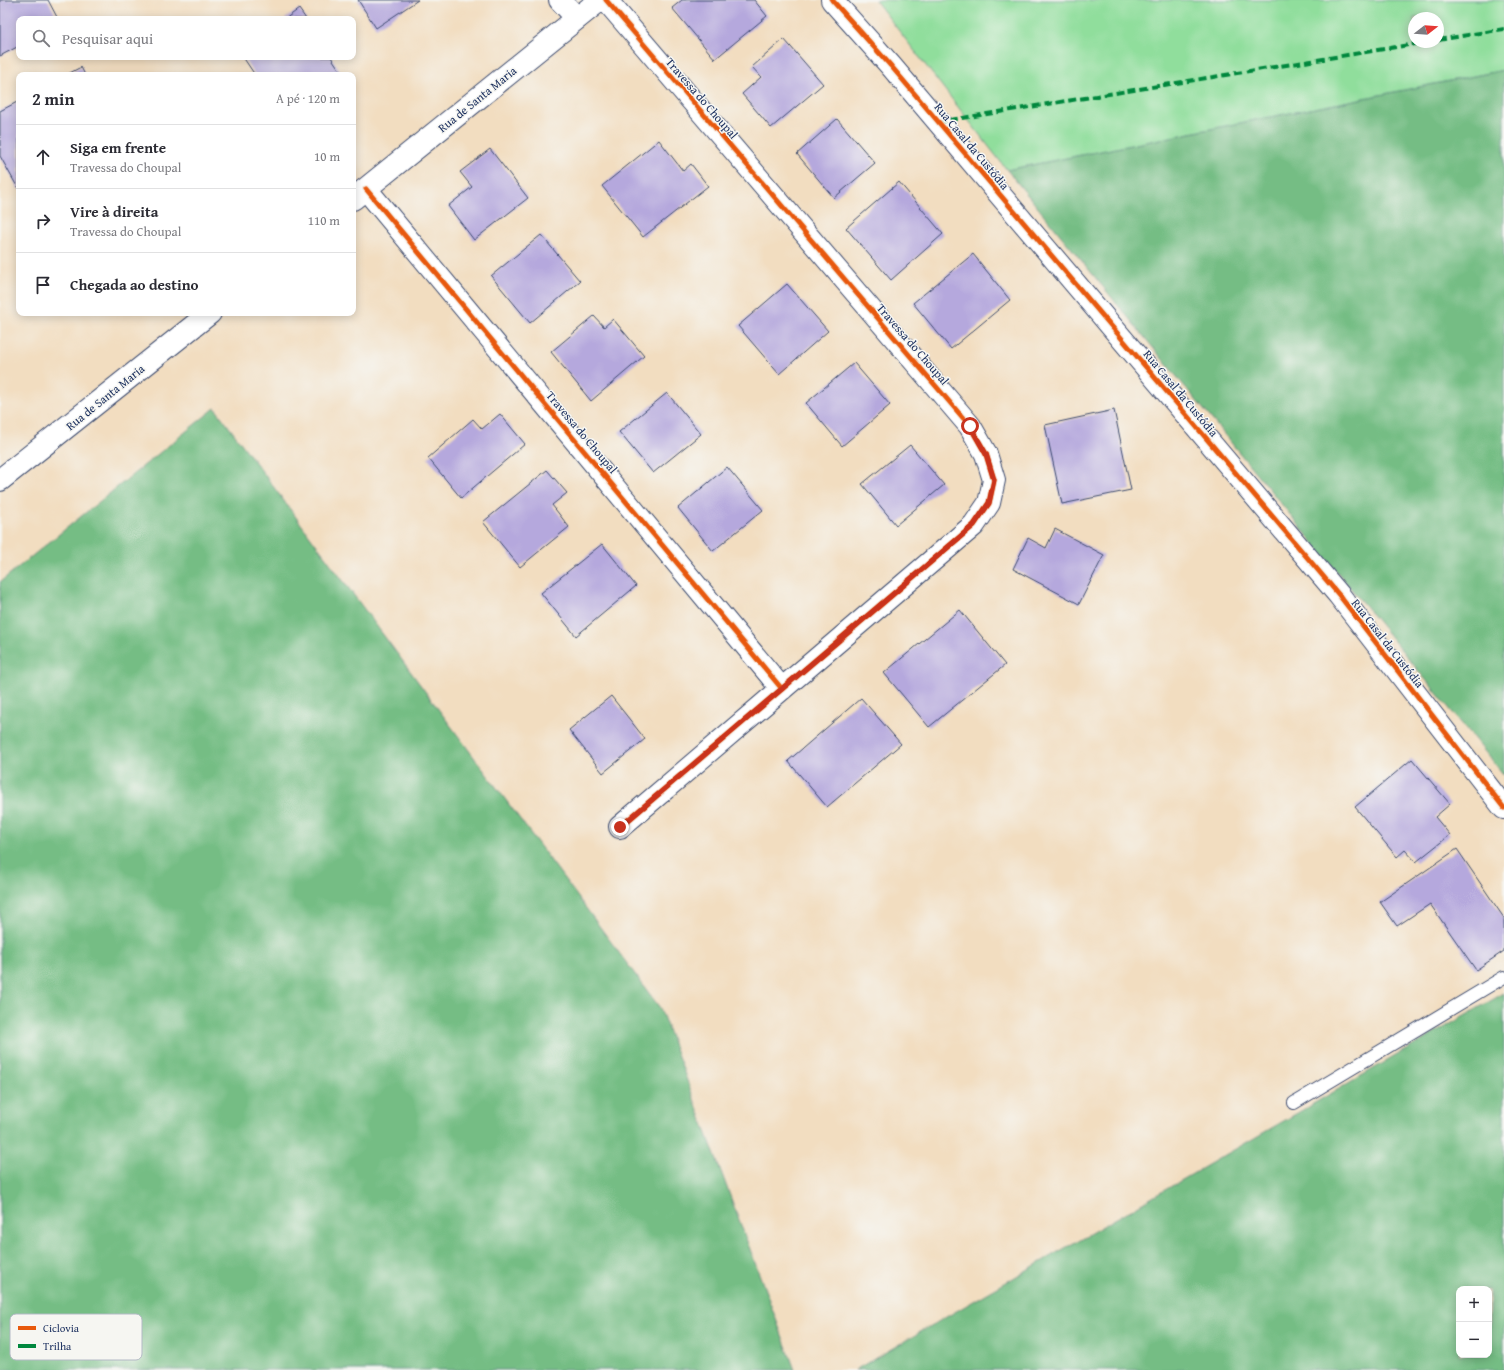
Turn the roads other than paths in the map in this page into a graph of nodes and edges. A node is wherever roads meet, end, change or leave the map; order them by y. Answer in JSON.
{"nodes":[{"id":1,"x":560,"y":0,"type":"edge"},
{"id":2,"x":600,"y":0,"type":"edge"},
{"id":3,"x":606,"y":0,"type":"edge"},
{"id":4,"x":832,"y":0,"type":"edge"},
{"id":5,"x":577,"y":18,"type":"junction"},
{"id":6,"x":359,"y":194,"type":"edge"},
{"id":7,"x":206,"y":316,"type":"edge"},
{"id":8,"x":0,"y":480,"type":"edge"},
{"id":9,"x":782,"y":689,"type":"junction"},
{"id":10,"x":1504,"y":808,"type":"edge"},
{"id":11,"x":620,"y":827,"type":"dead end"},
{"id":12,"x":1504,"y":977,"type":"edge"},
{"id":13,"x":1294,"y":1103,"type":"dead end"}],
"edges":[{"from":1,"to":5,"type":"street"},
{"from":2,"to":5,"type":"street","name":"Rua de Santa Maria"},
{"from":3,"to":9,"type":"street","name":"Travessa do Choupal"},
{"from":4,"to":10,"type":"street","name":"Rua Casal da Custódia"},
{"from":5,"to":6,"type":"street","name":"Rua de Santa Maria"},
{"from":6,"to":9,"type":"street","name":"Travessa do Choupal"},
{"from":7,"to":8,"type":"street","name":"Rua de Santa Maria"},
{"from":9,"to":11,"type":"street","name":"Travessa do Choupal"},
{"from":12,"to":13,"type":"lane"}]}
